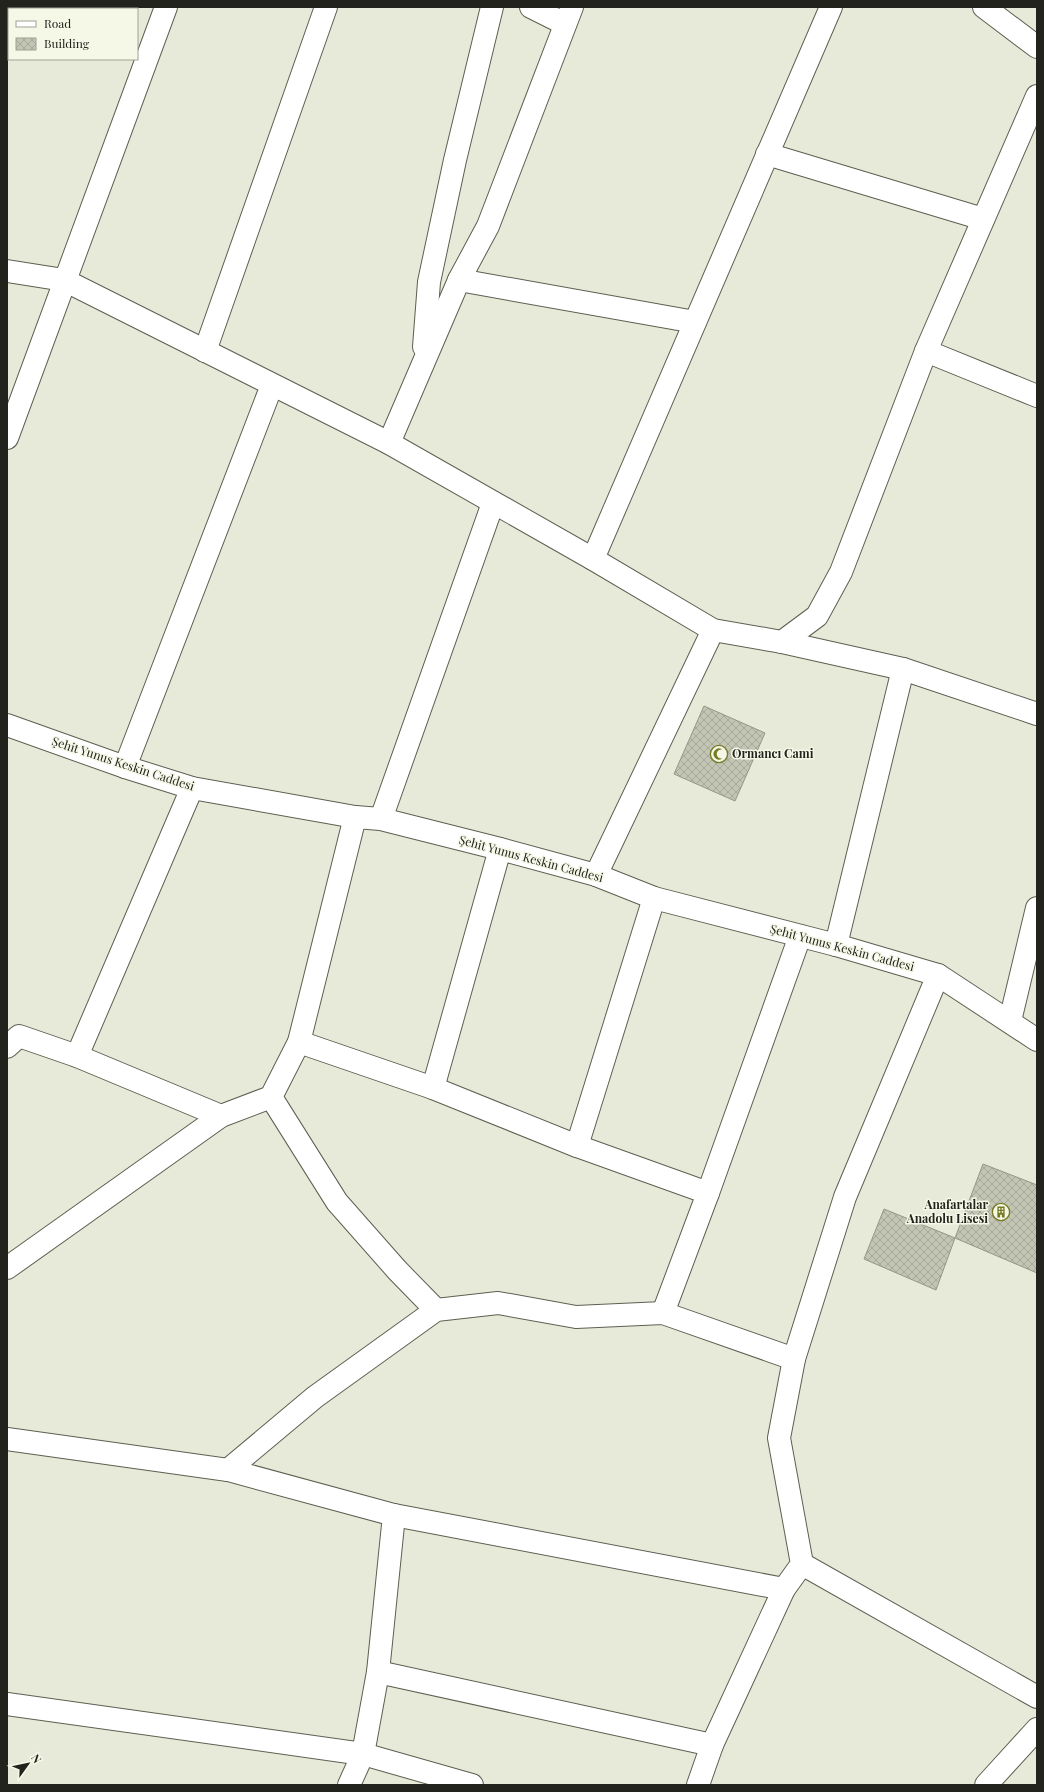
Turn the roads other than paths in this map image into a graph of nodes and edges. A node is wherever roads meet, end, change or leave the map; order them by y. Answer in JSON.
{"nodes":[{"id":1,"x":166,"y":7,"type":"edge"},
{"id":2,"x":326,"y":7,"type":"edge"},
{"id":3,"x":492,"y":7,"type":"edge"},
{"id":4,"x":531,"y":7,"type":"edge"},
{"id":5,"x":830,"y":7,"type":"edge"},
{"id":6,"x":984,"y":7,"type":"edge"},
{"id":7,"x":569,"y":16,"type":"edge"},
{"id":8,"x":1037,"y":47,"type":"edge"},
{"id":9,"x":1037,"y":96,"type":"edge"},
{"id":10,"x":767,"y":154,"type":"junction"},
{"id":11,"x":983,"y":219,"type":"junction"},
{"id":12,"x":7,"y":271,"type":"edge"},
{"id":13,"x":64,"y":280,"type":"junction"},
{"id":14,"x":459,"y":280,"type":"junction"},
{"id":15,"x":695,"y":322,"type":"junction"},
{"id":16,"x":204,"y":351,"type":"junction"},
{"id":17,"x":926,"y":351,"type":"junction"},
{"id":18,"x":423,"y":364,"type":"junction"},
{"id":19,"x":272,"y":385,"type":"junction"},
{"id":20,"x":1037,"y":396,"type":"edge"},
{"id":21,"x":7,"y":438,"type":"edge"},
{"id":22,"x":389,"y":443,"type":"junction"},
{"id":23,"x":493,"y":503,"type":"junction"},
{"id":24,"x":593,"y":559,"type":"junction"},
{"id":25,"x":713,"y":630,"type":"junction"},
{"id":26,"x":782,"y":642,"type":"junction"},
{"id":27,"x":903,"y":669,"type":"junction"},
{"id":28,"x":1037,"y":714,"type":"edge"},
{"id":29,"x":7,"y":725,"type":"edge"},
{"id":30,"x":125,"y":767,"type":"junction"},
{"id":31,"x":192,"y":788,"type":"junction"},
{"id":32,"x":354,"y":817,"type":"junction"},
{"id":33,"x":381,"y":819,"type":"junction"},
{"id":34,"x":500,"y":849,"type":"junction"},
{"id":35,"x":596,"y":875,"type":"junction"},
{"id":36,"x":654,"y":898,"type":"junction"},
{"id":37,"x":1037,"y":908,"type":"edge"},
{"id":38,"x":800,"y":936,"type":"junction"},
{"id":39,"x":836,"y":944,"type":"junction"},
{"id":40,"x":938,"y":975,"type":"junction"},
{"id":41,"x":1010,"y":1021,"type":"junction"},
{"id":42,"x":1037,"y":1040,"type":"edge"},
{"id":43,"x":299,"y":1042,"type":"junction"},
{"id":44,"x":7,"y":1047,"type":"edge"},
{"id":45,"x":77,"y":1056,"type":"junction"},
{"id":46,"x":433,"y":1088,"type":"junction"},
{"id":47,"x":271,"y":1097,"type":"junction"},
{"id":48,"x":221,"y":1116,"type":"junction"},
{"id":49,"x":577,"y":1146,"type":"junction"},
{"id":50,"x":708,"y":1193,"type":"junction"},
{"id":51,"x":7,"y":1268,"type":"edge"},
{"id":52,"x":436,"y":1310,"type":"junction"},
{"id":53,"x":663,"y":1313,"type":"junction"},
{"id":54,"x":794,"y":1359,"type":"junction"},
{"id":55,"x":7,"y":1439,"type":"edge"},
{"id":56,"x":228,"y":1470,"type":"junction"},
{"id":57,"x":394,"y":1515,"type":"junction"},
{"id":58,"x":802,"y":1564,"type":"junction"},
{"id":59,"x":784,"y":1589,"type":"junction"},
{"id":60,"x":378,"y":1672,"type":"junction"},
{"id":61,"x":1037,"y":1697,"type":"edge"},
{"id":62,"x":7,"y":1704,"type":"edge"},
{"id":63,"x":1037,"y":1729,"type":"edge"},
{"id":64,"x":712,"y":1745,"type":"junction"},
{"id":65,"x":363,"y":1754,"type":"junction"},
{"id":66,"x":349,"y":1785,"type":"edge"},
{"id":67,"x":472,"y":1785,"type":"edge"},
{"id":68,"x":698,"y":1785,"type":"edge"},
{"id":69,"x":986,"y":1785,"type":"edge"}],
"edges":[{"from":1,"to":13,"type":"street"},
{"from":2,"to":16,"type":"street"},
{"from":3,"to":18,"type":"street"},
{"from":4,"to":7,"type":"street"},
{"from":5,"to":10,"type":"street"},
{"from":6,"to":8,"type":"street"},
{"from":7,"to":14,"type":"street"},
{"from":9,"to":11,"type":"street"},
{"from":10,"to":11,"type":"street"},
{"from":10,"to":15,"type":"street"},
{"from":11,"to":17,"type":"street"},
{"from":12,"to":13,"type":"street"},
{"from":13,"to":16,"type":"street"},
{"from":13,"to":21,"type":"street"},
{"from":14,"to":15,"type":"street"},
{"from":14,"to":18,"type":"street"},
{"from":15,"to":24,"type":"street"},
{"from":16,"to":19,"type":"street"},
{"from":17,"to":20,"type":"street"},
{"from":17,"to":26,"type":"street"},
{"from":18,"to":22,"type":"street"},
{"from":19,"to":22,"type":"street"},
{"from":19,"to":30,"type":"street"},
{"from":22,"to":23,"type":"street"},
{"from":23,"to":24,"type":"street"},
{"from":23,"to":33,"type":"street"},
{"from":24,"to":25,"type":"street"},
{"from":25,"to":26,"type":"street"},
{"from":25,"to":35,"type":"street"},
{"from":26,"to":27,"type":"street"},
{"from":27,"to":28,"type":"street"},
{"from":27,"to":39,"type":"street"},
{"from":29,"to":30,"type":"street","name":"Şehit Yunus Keskin Caddesi"},
{"from":30,"to":31,"type":"street","name":"Şehit Yunus Keskin Caddesi"},
{"from":31,"to":32,"type":"street","name":"Şehit Yunus Keskin Caddesi"},
{"from":31,"to":45,"type":"street"},
{"from":32,"to":33,"type":"street","name":"Şehit Yunus Keskin Caddesi"},
{"from":32,"to":43,"type":"street"},
{"from":33,"to":34,"type":"street","name":"Şehit Yunus Keskin Caddesi"},
{"from":34,"to":35,"type":"street","name":"Şehit Yunus Keskin Caddesi"},
{"from":34,"to":46,"type":"street"},
{"from":35,"to":36,"type":"street","name":"Şehit Yunus Keskin Caddesi"},
{"from":36,"to":38,"type":"street","name":"Şehit Yunus Keskin Caddesi"},
{"from":36,"to":49,"type":"street"},
{"from":37,"to":41,"type":"street"},
{"from":38,"to":39,"type":"street","name":"Şehit Yunus Keskin Caddesi"},
{"from":38,"to":50,"type":"street"},
{"from":39,"to":40,"type":"street","name":"Şehit Yunus Keskin Caddesi"},
{"from":40,"to":41,"type":"street","name":"Şehit Yunus Keskin Caddesi"},
{"from":40,"to":54,"type":"street"},
{"from":41,"to":42,"type":"street","name":"Şehit Yunus Keskin Caddesi"},
{"from":43,"to":46,"type":"street"},
{"from":43,"to":47,"type":"street"},
{"from":44,"to":45,"type":"street"},
{"from":45,"to":48,"type":"street"},
{"from":46,"to":49,"type":"street"},
{"from":47,"to":48,"type":"street"},
{"from":47,"to":52,"type":"street"},
{"from":48,"to":51,"type":"street"},
{"from":49,"to":50,"type":"street"},
{"from":50,"to":53,"type":"street"},
{"from":52,"to":53,"type":"street"},
{"from":52,"to":56,"type":"street"},
{"from":53,"to":54,"type":"street"},
{"from":54,"to":58,"type":"street"},
{"from":55,"to":56,"type":"street"},
{"from":56,"to":57,"type":"street"},
{"from":57,"to":59,"type":"street"},
{"from":57,"to":60,"type":"street"},
{"from":58,"to":59,"type":"street"},
{"from":58,"to":61,"type":"street"},
{"from":59,"to":64,"type":"street"},
{"from":60,"to":64,"type":"street"},
{"from":60,"to":65,"type":"street"},
{"from":62,"to":65,"type":"street"},
{"from":63,"to":69,"type":"street"},
{"from":64,"to":68,"type":"street"},
{"from":65,"to":66,"type":"street"},
{"from":65,"to":67,"type":"street"}]}
